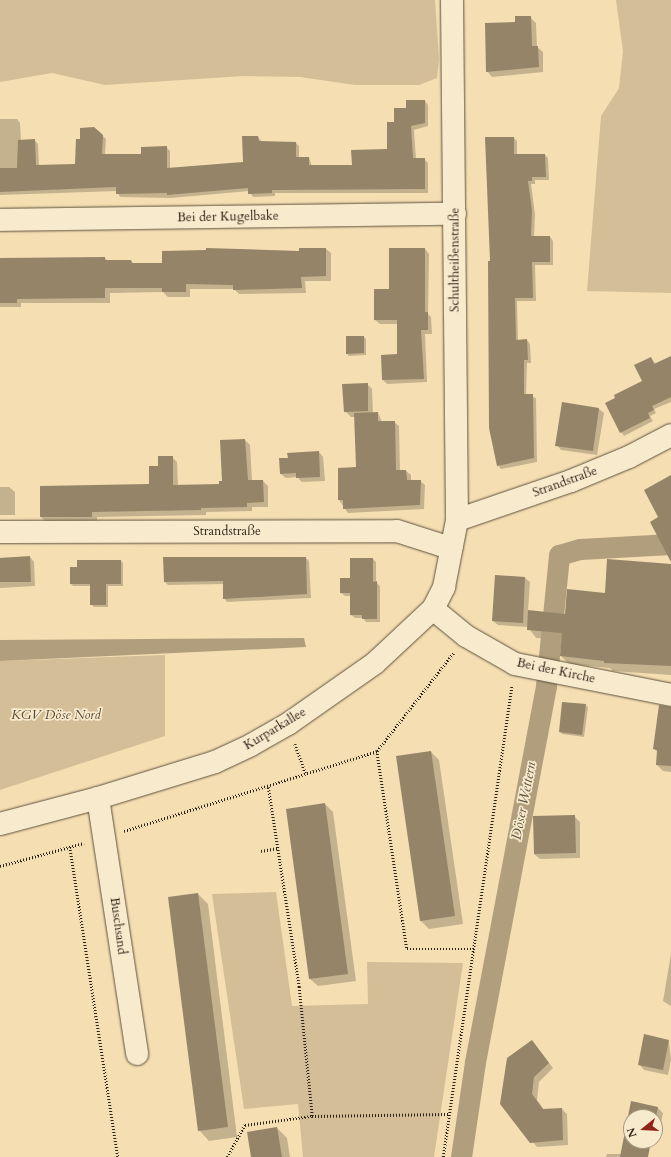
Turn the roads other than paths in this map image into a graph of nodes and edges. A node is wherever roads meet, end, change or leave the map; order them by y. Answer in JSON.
{"nodes":[{"id":1,"x":452,"y":0,"type":"edge"},
{"id":2,"x":455,"y":214,"type":"junction"},
{"id":3,"x":0,"y":220,"type":"edge"},
{"id":4,"x":671,"y":435,"type":"edge"},
{"id":5,"x":456,"y":520,"type":"junction"},
{"id":6,"x":0,"y":532,"type":"edge"},
{"id":7,"x":452,"y":545,"type":"junction"},
{"id":8,"x":433,"y":609,"type":"junction"},
{"id":9,"x":671,"y":695,"type":"edge"},
{"id":10,"x":98,"y":798,"type":"junction"},
{"id":11,"x":0,"y":824,"type":"edge"},
{"id":12,"x":137,"y":1054,"type":"dead end"}],
"edges":[{"from":1,"to":2,"type":"street","name":"Schultheißenstraße"},
{"from":2,"to":3,"type":"street","name":"Bei der Kugelbake"},
{"from":2,"to":5,"type":"street","name":"Schultheißenstraße"},
{"from":4,"to":5,"type":"street","name":"Strandstraße"},
{"from":5,"to":7,"type":"street","name":"Kurparkallee"},
{"from":6,"to":7,"type":"street","name":"Strandstraße"},
{"from":7,"to":8,"type":"street","name":"Kurparkallee"},
{"from":8,"to":9,"type":"street","name":"Bei der Kirche"},
{"from":8,"to":10,"type":"street","name":"Kurparkallee"},
{"from":10,"to":11,"type":"street","name":"Kurparkallee"},
{"from":10,"to":12,"type":"street","name":"Buschsand"}]}
